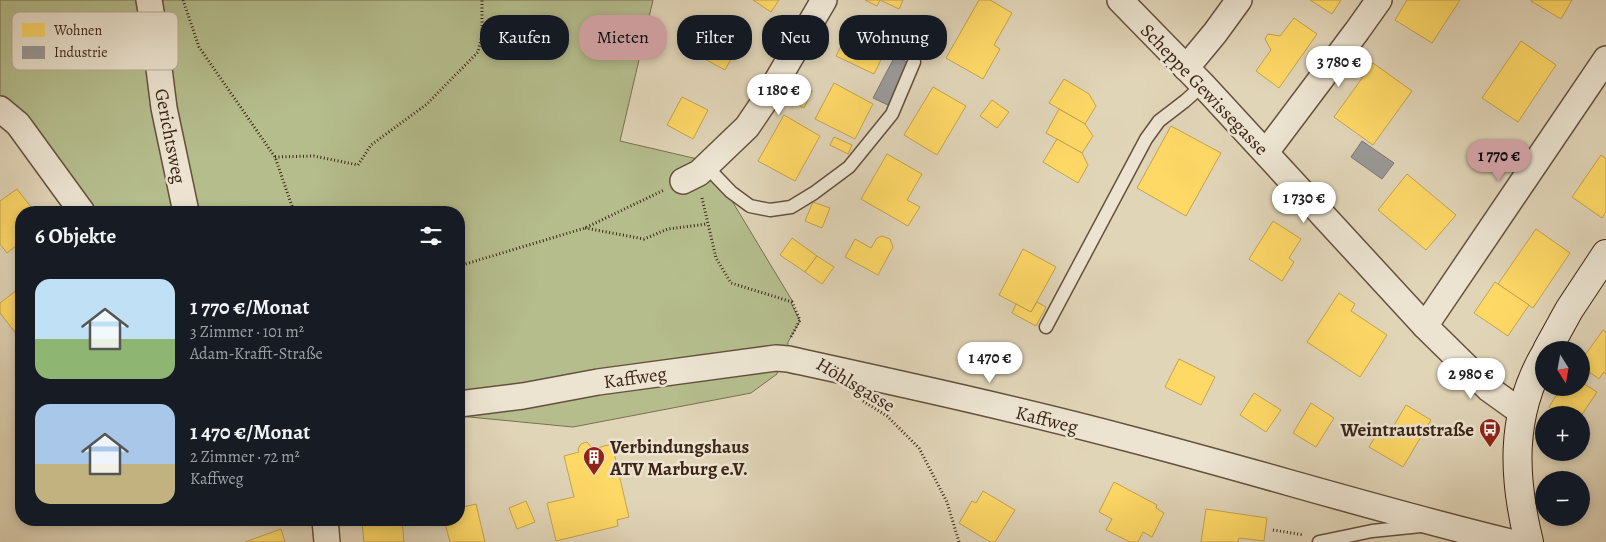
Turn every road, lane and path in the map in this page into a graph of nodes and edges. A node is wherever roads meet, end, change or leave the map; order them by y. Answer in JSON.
{"nodes":[{"id":1,"x":183,"y":0,"type":"edge"},
{"id":2,"x":482,"y":0,"type":"edge"},
{"id":3,"x":824,"y":0,"type":"edge"},
{"id":4,"x":1120,"y":0,"type":"edge"},
{"id":5,"x":1239,"y":0,"type":"edge"},
{"id":6,"x":1379,"y":0,"type":"edge"},
{"id":7,"x":1606,"y":59,"type":"edge"},
{"id":8,"x":914,"y":62,"type":"dead end"},
{"id":9,"x":159,"y":70,"type":"edge"},
{"id":10,"x":1195,"y":76,"type":"junction"},
{"id":11,"x":0,"y":109,"type":"edge"},
{"id":12,"x":1266,"y":152,"type":"junction"},
{"id":13,"x":275,"y":157,"type":"junction"},
{"id":14,"x":696,"y":174,"type":"junction"},
{"id":15,"x":78,"y":206,"type":"edge"},
{"id":16,"x":185,"y":206,"type":"edge"},
{"id":17,"x":292,"y":206,"type":"edge"},
{"id":18,"x":707,"y":224,"type":"junction"},
{"id":19,"x":585,"y":228,"type":"junction"},
{"id":20,"x":1606,"y":254,"type":"edge"},
{"id":21,"x":465,"y":264,"type":"edge"},
{"id":22,"x":1425,"y":326,"type":"junction"},
{"id":23,"x":1046,"y":327,"type":"dead end"},
{"id":24,"x":1552,"y":341,"type":"edge"},
{"id":25,"x":788,"y":359,"type":"junction"},
{"id":26,"x":1535,"y":376,"type":"edge"},
{"id":27,"x":862,"y":401,"type":"dead end"},
{"id":28,"x":465,"y":403,"type":"edge"},
{"id":29,"x":1521,"y":412,"type":"junction"},
{"id":30,"x":1436,"y":524,"type":"junction"},
{"id":31,"x":325,"y":526,"type":"edge"},
{"id":32,"x":1461,"y":536,"type":"edge"},
{"id":33,"x":326,"y":542,"type":"edge"},
{"id":34,"x":959,"y":542,"type":"edge"},
{"id":35,"x":1319,"y":542,"type":"edge"},
{"id":36,"x":1510,"y":542,"type":"edge"},
{"id":37,"x":1529,"y":542,"type":"edge"}],
"edges":[{"from":1,"to":13,"type":"path"},
{"from":2,"to":13,"type":"path"},
{"from":3,"to":14,"type":"street"},
{"from":4,"to":10,"type":"street","name":"Scheppe Gewissegasse"},
{"from":5,"to":10,"type":"street"},
{"from":6,"to":12,"type":"street"},
{"from":7,"to":22,"type":"street"},
{"from":8,"to":14,"type":"lane"},
{"from":9,"to":16,"type":"street","name":"Gerichtsweg"},
{"from":10,"to":12,"type":"street","name":"Scheppe Gewissegasse"},
{"from":10,"to":23,"type":"lane"},
{"from":11,"to":15,"type":"street"},
{"from":12,"to":22,"type":"street","name":"Scheppe Gewissegasse"},
{"from":13,"to":17,"type":"path"},
{"from":14,"to":18,"type":"path"},
{"from":14,"to":19,"type":"path"},
{"from":18,"to":19,"type":"path"},
{"from":18,"to":25,"type":"path"},
{"from":19,"to":21,"type":"path"},
{"from":20,"to":24,"type":"main road"},
{"from":22,"to":29,"type":"street","name":"Scheppe Gewissegasse"},
{"from":25,"to":28,"type":"street","name":"Kaffweg"},
{"from":25,"to":30,"type":"street","name":"Kaffweg"},
{"from":26,"to":29,"type":"main road"},
{"from":27,"to":34,"type":"path","name":"Höhlsgasse"},
{"from":29,"to":37,"type":"main road"},
{"from":30,"to":32,"type":"street","name":"Kaffweg"},
{"from":30,"to":35,"type":"lane"},
{"from":31,"to":33,"type":"street"},
{"from":32,"to":36,"type":"street","name":"Kaffweg"}]}
